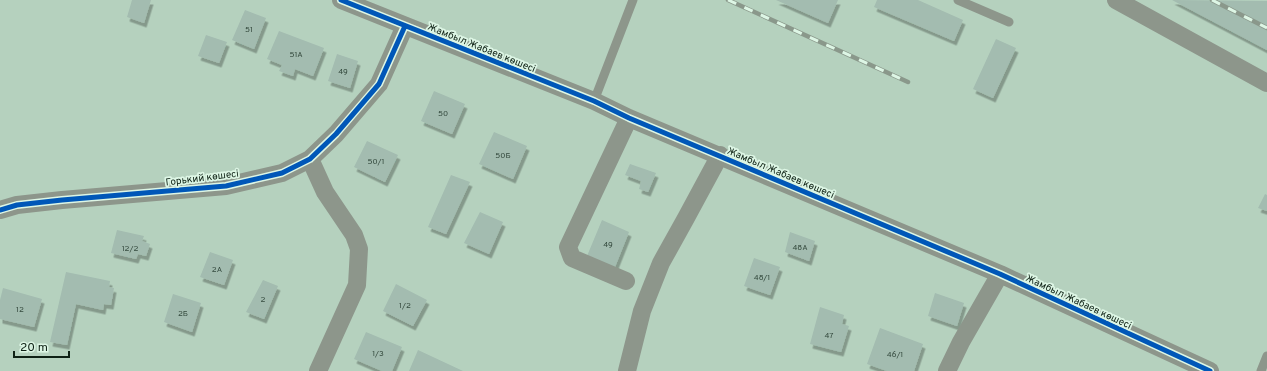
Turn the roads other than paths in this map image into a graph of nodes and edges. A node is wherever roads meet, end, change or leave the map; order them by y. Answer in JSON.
{"nodes":[{"id":1,"x":341,"y":0,"type":"edge"},
{"id":2,"x":633,"y":0,"type":"edge"},
{"id":3,"x":958,"y":0,"type":"edge"},
{"id":4,"x":1116,"y":0,"type":"edge"},
{"id":5,"x":1009,"y":22,"type":"dead end"},
{"id":6,"x":405,"y":26,"type":"junction"},
{"id":7,"x":1267,"y":83,"type":"edge"},
{"id":8,"x":594,"y":101,"type":"junction"},
{"id":9,"x":629,"y":118,"type":"junction"},
{"id":10,"x":720,"y":155,"type":"junction"},
{"id":11,"x":310,"y":159,"type":"junction"},
{"id":12,"x":0,"y":194,"type":"edge"},
{"id":13,"x":17,"y":205,"type":"junction"},
{"id":14,"x":0,"y":210,"type":"edge"},
{"id":15,"x":1000,"y":274,"type":"junction"},
{"id":16,"x":626,"y":281,"type":"dead end"},
{"id":17,"x":1267,"y":356,"type":"edge"},
{"id":18,"x":1190,"y":367,"type":"edge"},
{"id":19,"x":318,"y":371,"type":"edge"},
{"id":20,"x":627,"y":371,"type":"edge"},
{"id":21,"x":948,"y":371,"type":"edge"},
{"id":22,"x":1210,"y":371,"type":"edge"},
{"id":23,"x":1261,"y":371,"type":"edge"}],
"edges":[{"from":1,"to":6,"type":"street","name":"Жамбыл Жабаев көшесі"},
{"from":2,"to":8,"type":"lane"},
{"from":3,"to":5,"type":"lane"},
{"from":4,"to":7,"type":"street"},
{"from":6,"to":8,"type":"street","name":"Жамбыл Жабаев көшесі"},
{"from":6,"to":11,"type":"street","name":"Горький көшесі"},
{"from":8,"to":9,"type":"street","name":"Жамбыл Жабаев көшесі"},
{"from":9,"to":10,"type":"street","name":"Жамбыл Жабаев көшесі"},
{"from":9,"to":16,"type":"street"},
{"from":10,"to":15,"type":"street","name":"Жамбыл Жабаев көшесі"},
{"from":10,"to":20,"type":"street"},
{"from":11,"to":13,"type":"street","name":"Горький көшесі"},
{"from":11,"to":19,"type":"street"},
{"from":12,"to":13,"type":"street"},
{"from":13,"to":14,"type":"street","name":"Горький көшесі"},
{"from":15,"to":18,"type":"street","name":"Жамбыл Жабаев көшесі"},
{"from":15,"to":21,"type":"street"},
{"from":17,"to":23,"type":"lane"},
{"from":18,"to":22,"type":"street","name":"Жамбыл Жабаев көшесі"}]}
